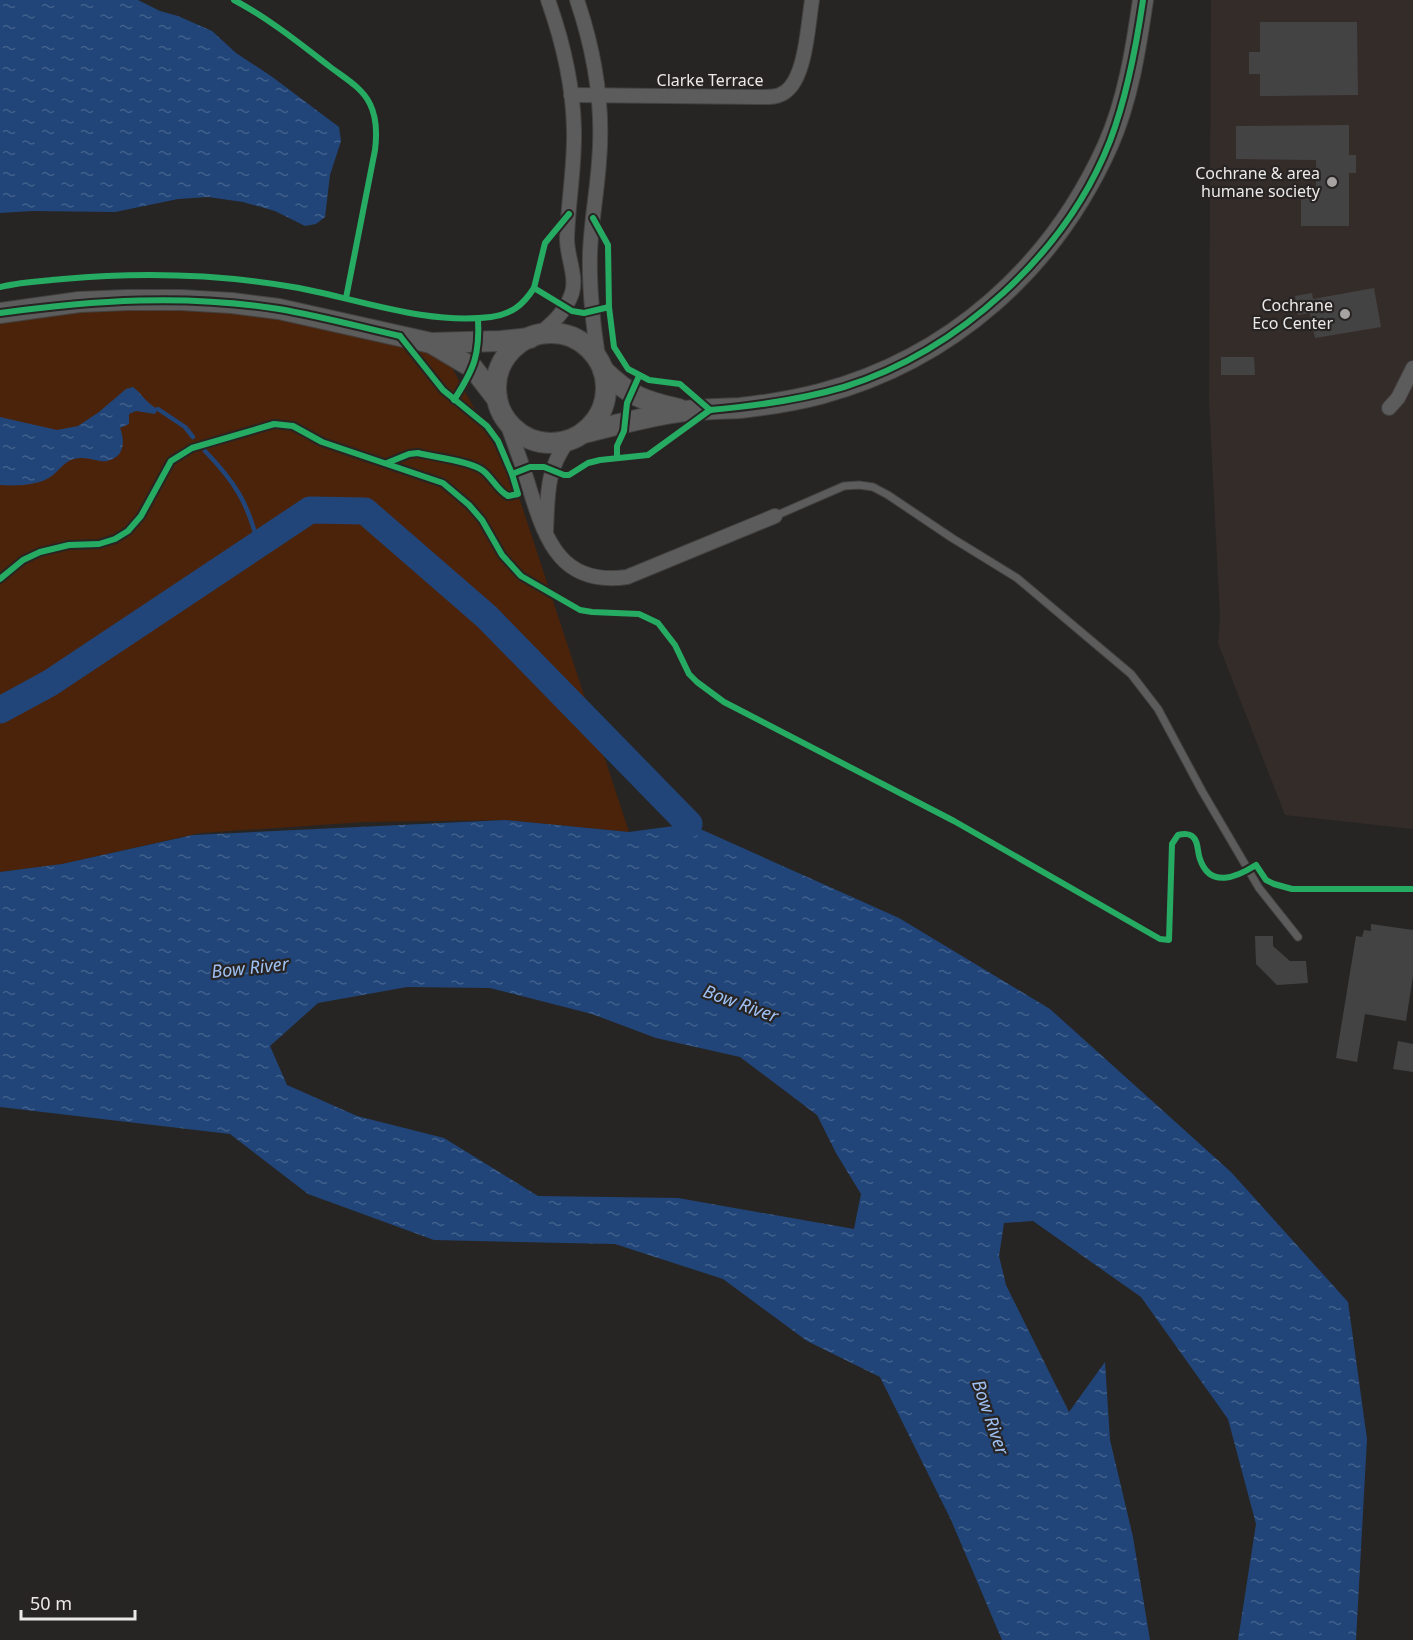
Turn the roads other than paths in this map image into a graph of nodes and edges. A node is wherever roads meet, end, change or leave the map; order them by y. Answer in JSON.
{"nodes":[{"id":1,"x":548,"y":0,"type":"edge"},
{"id":2,"x":577,"y":0,"type":"edge"},
{"id":3,"x":812,"y":0,"type":"edge"},
{"id":4,"x":1143,"y":0,"type":"edge"},
{"id":5,"x":571,"y":95,"type":"junction"},
{"id":6,"x":599,"y":96,"type":"junction"},
{"id":7,"x":0,"y":313,"type":"edge"},
{"id":8,"x":534,"y":336,"type":"junction"},
{"id":9,"x":430,"y":343,"type":"junction"},
{"id":10,"x":601,"y":366,"type":"junction"},
{"id":11,"x":1413,"y":368,"type":"edge"},
{"id":12,"x":497,"y":399,"type":"junction"},
{"id":13,"x":1389,"y":408,"type":"dead end"},
{"id":14,"x":685,"y":411,"type":"junction"},
{"id":15,"x":506,"y":420,"type":"junction"},
{"id":16,"x":576,"y":437,"type":"junction"},
{"id":17,"x":775,"y":516,"type":"joint"},
{"id":18,"x":546,"y":535,"type":"junction"},
{"id":19,"x":1298,"y":937,"type":"dead end"}],
"edges":[{"from":1,"to":5,"type":"street"},
{"from":2,"to":6,"type":"street"},
{"from":3,"to":6,"type":"street","name":"Clarke Terrace"},
{"from":4,"to":14,"type":"main road"},
{"from":5,"to":6,"type":"street","name":"Clarke Terrace"},
{"from":5,"to":8,"type":"street"},
{"from":6,"to":10,"type":"street"},
{"from":7,"to":9,"type":"main road"},
{"from":8,"to":9,"type":"main road"},
{"from":8,"to":10,"type":"main road"},
{"from":8,"to":12,"type":"main road"},
{"from":9,"to":12,"type":"main road"},
{"from":10,"to":14,"type":"main road"},
{"from":10,"to":16,"type":"main road"},
{"from":11,"to":13,"type":"street"},
{"from":12,"to":15,"type":"main road"},
{"from":14,"to":16,"type":"main road"},
{"from":15,"to":16,"type":"main road"},
{"from":15,"to":18,"type":"street"},
{"from":16,"to":18,"type":"street"},
{"from":17,"to":18,"type":"street"},
{"from":17,"to":19,"type":"lane"}]}
